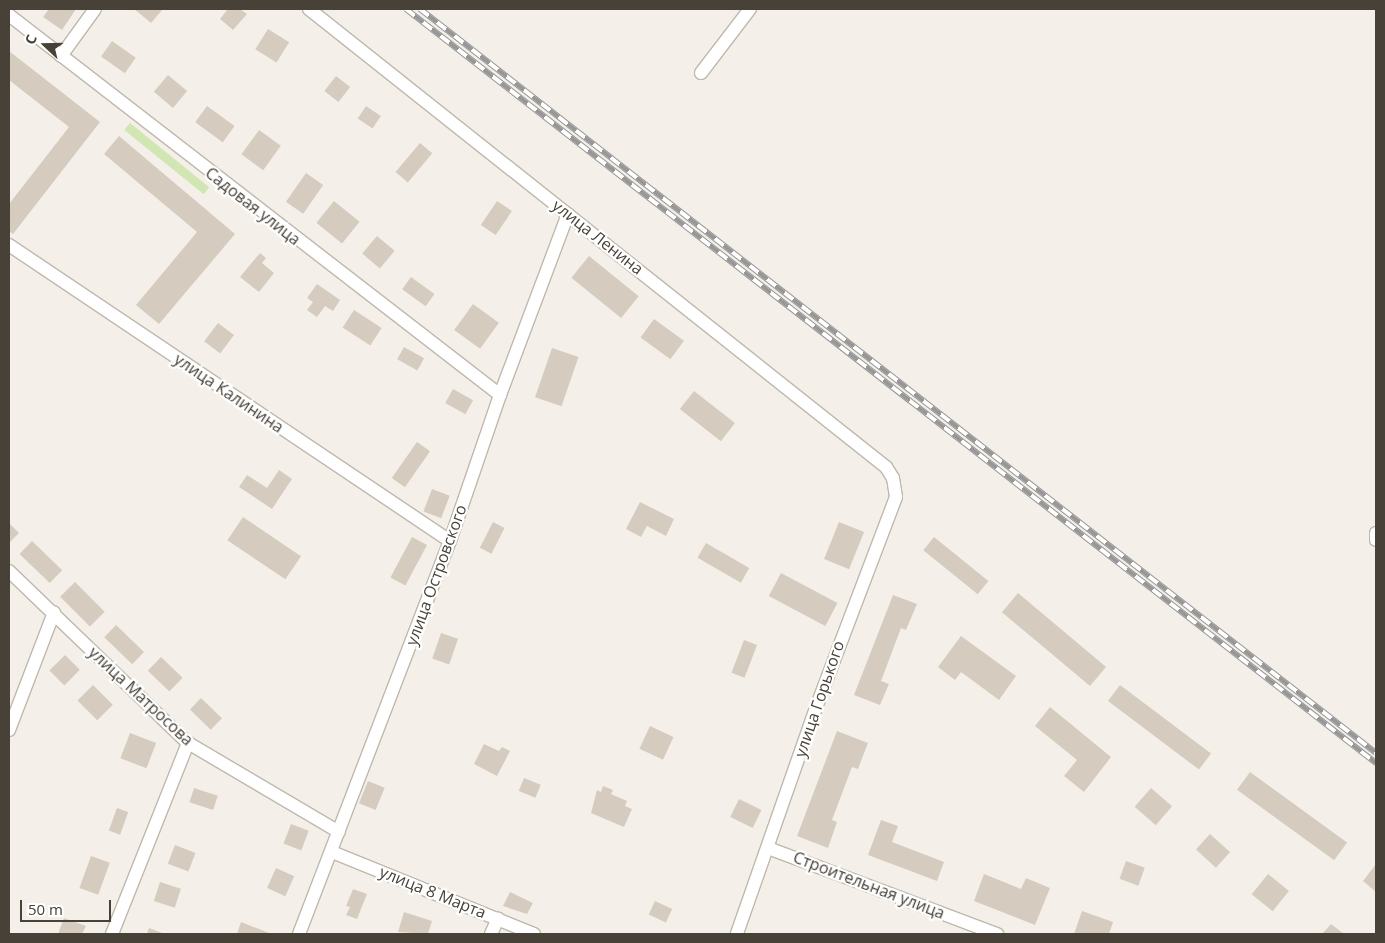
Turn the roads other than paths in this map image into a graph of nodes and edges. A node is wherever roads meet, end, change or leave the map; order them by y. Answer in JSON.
{"nodes":[{"id":1,"x":95,"y":9,"type":"edge"},
{"id":2,"x":309,"y":9,"type":"edge"},
{"id":3,"x":750,"y":9,"type":"edge"},
{"id":4,"x":9,"y":15,"type":"edge"},
{"id":5,"x":60,"y":56,"type":"junction"},
{"id":6,"x":701,"y":74,"type":"dead end"},
{"id":7,"x":568,"y":214,"type":"junction"},
{"id":8,"x":9,"y":244,"type":"edge"},
{"id":9,"x":500,"y":395,"type":"junction"},
{"id":10,"x":886,"y":466,"type":"joint"},
{"id":11,"x":1376,"y":533,"type":"edge"},
{"id":12,"x":450,"y":540,"type":"junction"},
{"id":13,"x":1376,"y":540,"type":"edge"},
{"id":14,"x":9,"y":570,"type":"edge"},
{"id":15,"x":54,"y":612,"type":"junction"},
{"id":16,"x":9,"y":730,"type":"edge"},
{"id":17,"x":188,"y":743,"type":"junction"},
{"id":18,"x":339,"y":832,"type":"junction"},
{"id":19,"x":768,"y":848,"type":"junction"},
{"id":20,"x":332,"y":852,"type":"junction"},
{"id":21,"x":498,"y":918,"type":"junction"},
{"id":22,"x":112,"y":934,"type":"edge"},
{"id":23,"x":299,"y":934,"type":"edge"},
{"id":24,"x":491,"y":934,"type":"edge"},
{"id":25,"x":534,"y":934,"type":"edge"},
{"id":26,"x":737,"y":934,"type":"edge"},
{"id":27,"x":997,"y":934,"type":"edge"}],
"edges":[{"from":1,"to":5,"type":"street"},
{"from":2,"to":7,"type":"street","name":"улица Ленина"},
{"from":3,"to":6,"type":"street"},
{"from":4,"to":5,"type":"street","name":"Садовая улица"},
{"from":5,"to":9,"type":"street","name":"Садовая улица"},
{"from":7,"to":9,"type":"street","name":"улица Островского"},
{"from":7,"to":10,"type":"street","name":"улица Ленина"},
{"from":8,"to":12,"type":"street","name":"улица Калинина"},
{"from":9,"to":12,"type":"street","name":"улица Островского"},
{"from":10,"to":19,"type":"street","name":"улица Горького"},
{"from":11,"to":13,"type":"street"},
{"from":12,"to":18,"type":"street","name":"улица Островского"},
{"from":14,"to":15,"type":"street","name":"улица Матросова"},
{"from":15,"to":16,"type":"street"},
{"from":15,"to":17,"type":"street","name":"улица Матросова"},
{"from":17,"to":18,"type":"street","name":"улица Матросова"},
{"from":17,"to":22,"type":"street"},
{"from":18,"to":20,"type":"street","name":"улица Островского"},
{"from":19,"to":26,"type":"street","name":"улица Горького"},
{"from":19,"to":27,"type":"street","name":"Строительная улица"},
{"from":20,"to":21,"type":"street","name":"улица 8 Марта"},
{"from":20,"to":23,"type":"street","name":"улица Островского"},
{"from":21,"to":24,"type":"street"},
{"from":21,"to":25,"type":"street","name":"улица 8 Марта"}]}
